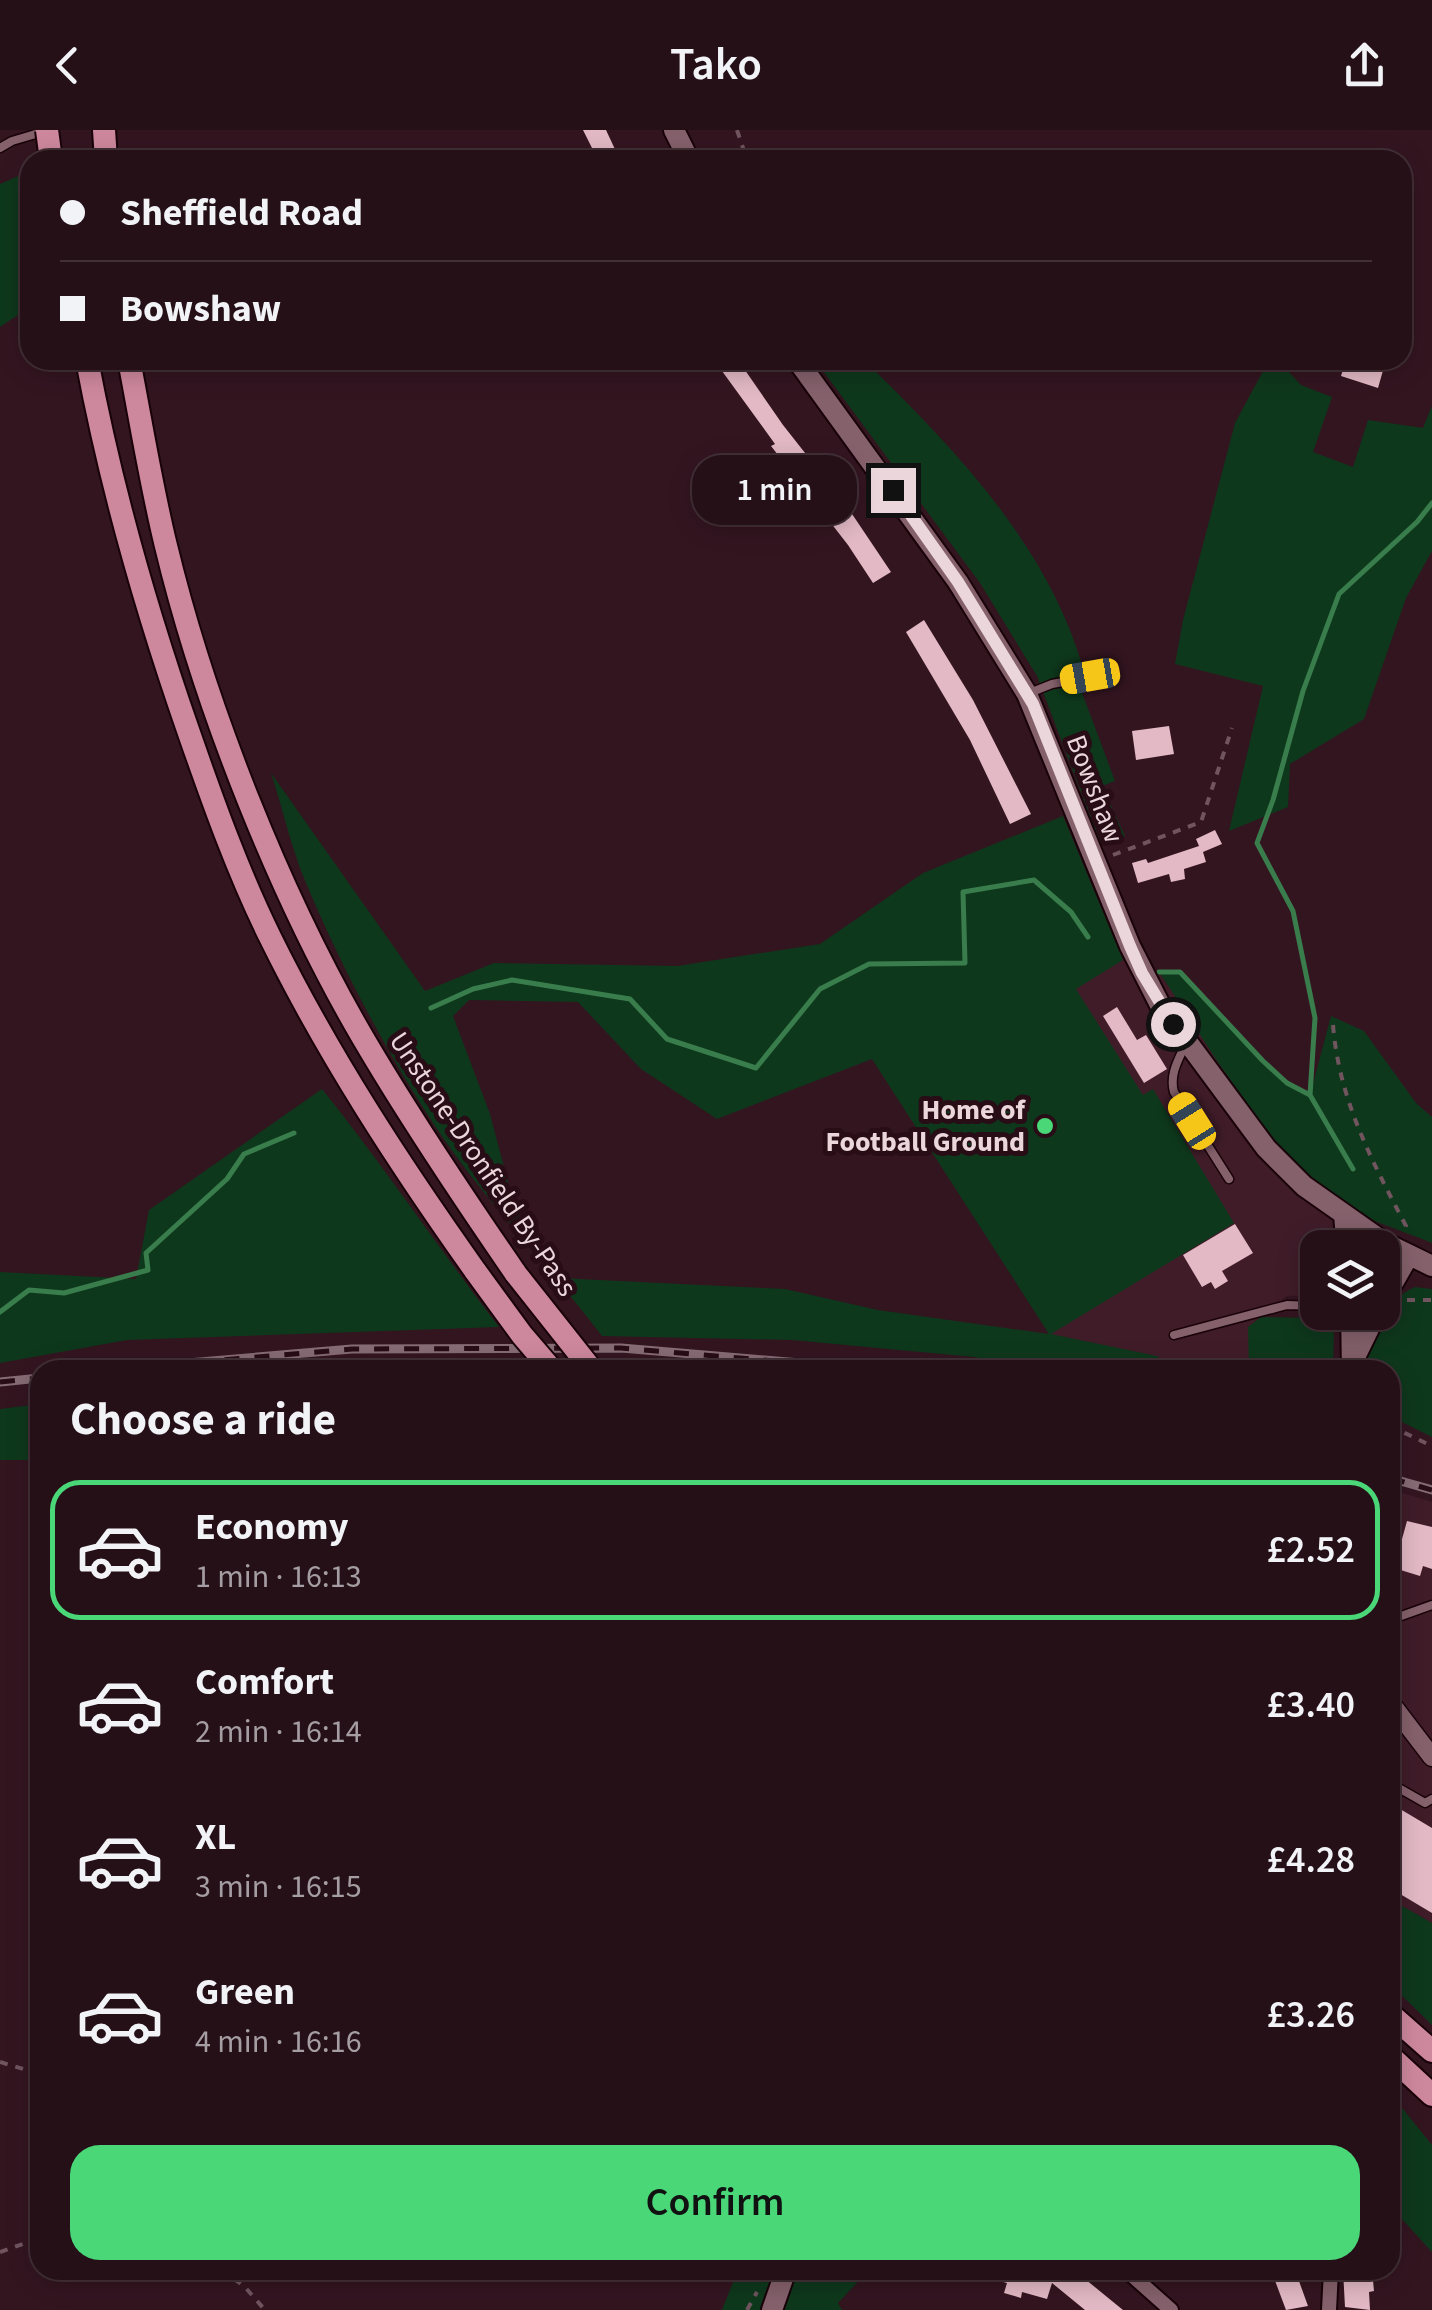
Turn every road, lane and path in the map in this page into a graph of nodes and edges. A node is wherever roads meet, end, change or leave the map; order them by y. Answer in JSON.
{"nodes":[{"id":1,"x":48,"y":130,"type":"edge"},
{"id":2,"x":0,"y":148,"type":"edge"},
{"id":3,"x":90,"y":370,"type":"edge"},
{"id":4,"x":131,"y":370,"type":"edge"},
{"id":5,"x":803,"y":370,"type":"edge"},
{"id":6,"x":1090,"y":676,"type":"dead end"},
{"id":7,"x":1027,"y":694,"type":"junction"},
{"id":8,"x":1232,"y":728,"type":"dead end"},
{"id":9,"x":1094,"y":862,"type":"junction"},
{"id":10,"x":1333,"y":1025,"type":"dead end"},
{"id":11,"x":1186,"y":1042,"type":"junction"},
{"id":12,"x":1229,"y":1179,"type":"dead end"},
{"id":13,"x":1344,"y":1216,"type":"junction"},
{"id":14,"x":1345,"y":1230,"type":"edge"},
{"id":15,"x":1365,"y":1230,"type":"edge"},
{"id":16,"x":1400,"y":1238,"type":"edge"},
{"id":17,"x":1400,"y":1252,"type":"edge"},
{"id":18,"x":1432,"y":1266,"type":"edge"},
{"id":19,"x":1432,"y":1300,"type":"edge"},
{"id":20,"x":1400,"y":1301,"type":"edge"},
{"id":21,"x":1300,"y":1305,"type":"edge"},
{"id":22,"x":1351,"y":1330,"type":"edge"},
{"id":23,"x":1369,"y":1330,"type":"edge"},
{"id":24,"x":1174,"y":1335,"type":"dead end"},
{"id":25,"x":543,"y":1360,"type":"edge"},
{"id":26,"x":584,"y":1360,"type":"edge"},
{"id":27,"x":1353,"y":1360,"type":"edge"},
{"id":28,"x":1355,"y":1360,"type":"edge"},
{"id":29,"x":1400,"y":1431,"type":"edge"},
{"id":30,"x":1432,"y":1446,"type":"edge"},
{"id":31,"x":1432,"y":1605,"type":"edge"},
{"id":32,"x":1400,"y":1616,"type":"edge"},
{"id":33,"x":1400,"y":1715,"type":"edge"},
{"id":34,"x":1432,"y":1756,"type":"edge"},
{"id":35,"x":1400,"y":1789,"type":"edge"},
{"id":36,"x":1432,"y":1799,"type":"edge"},
{"id":37,"x":1400,"y":2023,"type":"edge"},
{"id":38,"x":1432,"y":2051,"type":"edge"},
{"id":39,"x":0,"y":2062,"type":"edge"},
{"id":40,"x":1400,"y":2065,"type":"edge"},
{"id":41,"x":30,"y":2071,"type":"edge"},
{"id":42,"x":1432,"y":2094,"type":"edge"},
{"id":43,"x":30,"y":2242,"type":"edge"},
{"id":44,"x":0,"y":2252,"type":"edge"},
{"id":45,"x":235,"y":2280,"type":"edge"},
{"id":46,"x":782,"y":2280,"type":"edge"},
{"id":47,"x":1137,"y":2280,"type":"edge"},
{"id":48,"x":1330,"y":2280,"type":"edge"},
{"id":49,"x":265,"y":2310,"type":"edge"},
{"id":50,"x":772,"y":2310,"type":"edge"},
{"id":51,"x":1171,"y":2310,"type":"edge"},
{"id":52,"x":1329,"y":2310,"type":"edge"}],
"edges":[{"from":1,"to":2,"type":"lane"},
{"from":3,"to":25,"type":"highway","bridge":true},
{"from":4,"to":26,"type":"highway","name":"Unstone-Dronfield By-Pass","bridge":true},
{"from":5,"to":7,"type":"main road","name":"Bowshaw"},
{"from":6,"to":7,"type":"lane"},
{"from":7,"to":9,"type":"main road","name":"Bowshaw"},
{"from":8,"to":9,"type":"path"},
{"from":9,"to":11,"type":"main road","name":"Bowshaw"},
{"from":10,"to":16,"type":"path"},
{"from":11,"to":12,"type":"lane"},
{"from":11,"to":13,"type":"main road","name":"Bowshaw"},
{"from":13,"to":14,"type":"main road"},
{"from":13,"to":15,"type":"main road","name":"Bowshaw"},
{"from":17,"to":18,"type":"main road","name":"Bowshaw"},
{"from":19,"to":20,"type":"path"},
{"from":21,"to":24,"type":"lane"},
{"from":22,"to":27,"type":"main road"},
{"from":23,"to":28,"type":"main road"},
{"from":29,"to":30,"type":"path"},
{"from":31,"to":32,"type":"lane"},
{"from":33,"to":34,"type":"street"},
{"from":35,"to":36,"type":"lane"},
{"from":37,"to":38,"type":"highway"},
{"from":39,"to":41,"type":"path"},
{"from":40,"to":42,"type":"highway"},
{"from":43,"to":44,"type":"path"},
{"from":45,"to":49,"type":"path"},
{"from":46,"to":50,"type":"main road"},
{"from":47,"to":51,"type":"street"},
{"from":48,"to":52,"type":"street"}]}
